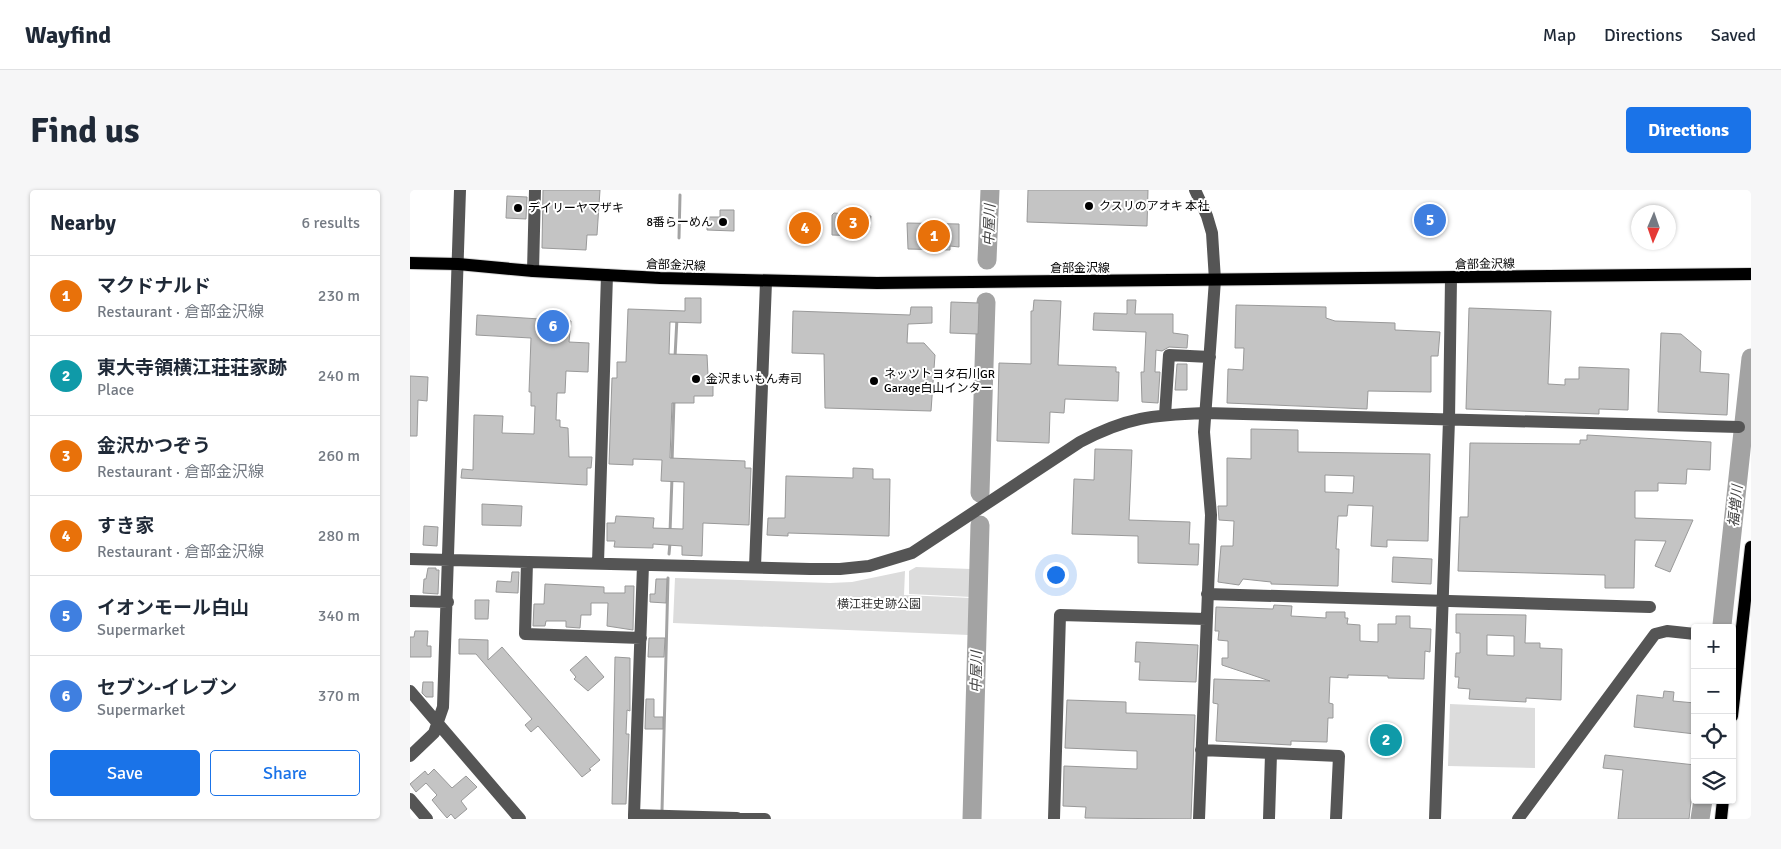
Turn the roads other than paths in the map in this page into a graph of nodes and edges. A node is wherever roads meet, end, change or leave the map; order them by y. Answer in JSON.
{"nodes":[{"id":1,"x":460,"y":190,"type":"edge"},
{"id":2,"x":535,"y":190,"type":"edge"},
{"id":3,"x":1195,"y":190,"type":"edge"},
{"id":4,"x":410,"y":263,"type":"edge"},
{"id":5,"x":458,"y":264,"type":"junction"},
{"id":6,"x":533,"y":271,"type":"junction"},
{"id":7,"x":1751,"y":274,"type":"edge"},
{"id":8,"x":607,"y":275,"type":"junction"},
{"id":9,"x":1451,"y":278,"type":"junction"},
{"id":10,"x":1215,"y":280,"type":"junction"},
{"id":11,"x":766,"y":282,"type":"junction"},
{"id":12,"x":1210,"y":357,"type":"junction"},
{"id":13,"x":1205,"y":413,"type":"junction"},
{"id":14,"x":1165,"y":415,"type":"junction"},
{"id":15,"x":1450,"y":420,"type":"junction"},
{"id":16,"x":1739,"y":427,"type":"dead end"},
{"id":17,"x":1751,"y":547,"type":"edge"},
{"id":18,"x":410,"y":558,"type":"edge"},
{"id":19,"x":449,"y":560,"type":"junction"},
{"id":20,"x":527,"y":562,"type":"junction"},
{"id":21,"x":598,"y":563,"type":"junction"},
{"id":22,"x":643,"y":565,"type":"junction"},
{"id":23,"x":755,"y":567,"type":"junction"},
{"id":24,"x":1207,"y":594,"type":"junction"},
{"id":25,"x":410,"y":601,"type":"edge"},
{"id":26,"x":448,"y":602,"type":"junction"},
{"id":27,"x":1443,"y":602,"type":"junction"},
{"id":28,"x":1650,"y":607,"type":"dead end"},
{"id":29,"x":1206,"y":619,"type":"junction"},
{"id":30,"x":1691,"y":634,"type":"edge"},
{"id":31,"x":641,"y":638,"type":"junction"},
{"id":32,"x":1737,"y":639,"type":"edge"},
{"id":33,"x":410,"y":692,"type":"edge"},
{"id":34,"x":1732,"y":714,"type":"edge"},
{"id":35,"x":438,"y":725,"type":"junction"},
{"id":36,"x":1201,"y":750,"type":"junction"},
{"id":37,"x":1271,"y":754,"type":"junction"},
{"id":38,"x":410,"y":756,"type":"edge"},
{"id":39,"x":410,"y":799,"type":"edge"},
{"id":40,"x":1723,"y":804,"type":"edge"},
{"id":41,"x":634,"y":817,"type":"edge"},
{"id":42,"x":669,"y":818,"type":"edge"},
{"id":43,"x":427,"y":819,"type":"edge"},
{"id":44,"x":520,"y":819,"type":"edge"},
{"id":45,"x":737,"y":819,"type":"edge"},
{"id":46,"x":765,"y":819,"type":"edge"},
{"id":47,"x":1054,"y":819,"type":"edge"},
{"id":48,"x":1199,"y":819,"type":"edge"},
{"id":49,"x":1269,"y":819,"type":"edge"},
{"id":50,"x":1336,"y":819,"type":"edge"},
{"id":51,"x":1435,"y":819,"type":"edge"},
{"id":52,"x":1518,"y":819,"type":"edge"},
{"id":53,"x":1721,"y":819,"type":"edge"}],
"edges":[{"from":1,"to":5,"type":"street"},
{"from":2,"to":6,"type":"street"},
{"from":3,"to":10,"type":"street"},
{"from":4,"to":5,"type":"main road","name":"倉部金沢線"},
{"from":5,"to":6,"type":"main road","name":"倉部金沢線"},
{"from":5,"to":19,"type":"street"},
{"from":6,"to":8,"type":"main road","name":"倉部金沢線"},
{"from":7,"to":9,"type":"main road","name":"倉部金沢線"},
{"from":8,"to":11,"type":"main road","name":"倉部金沢線"},
{"from":8,"to":21,"type":"street"},
{"from":9,"to":10,"type":"main road","name":"倉部金沢線"},
{"from":9,"to":15,"type":"street"},
{"from":10,"to":11,"type":"main road","name":"倉部金沢線"},
{"from":10,"to":12,"type":"street"},
{"from":11,"to":23,"type":"street"},
{"from":12,"to":13,"type":"street"},
{"from":12,"to":14,"type":"street"},
{"from":13,"to":14,"type":"street"},
{"from":13,"to":15,"type":"street"},
{"from":13,"to":24,"type":"street"},
{"from":14,"to":23,"type":"street"},
{"from":15,"to":16,"type":"street"},
{"from":15,"to":27,"type":"street"},
{"from":17,"to":32,"type":"main road"},
{"from":18,"to":19,"type":"street"},
{"from":19,"to":20,"type":"street"},
{"from":19,"to":26,"type":"street"},
{"from":20,"to":21,"type":"street"},
{"from":20,"to":31,"type":"street"},
{"from":21,"to":22,"type":"street"},
{"from":22,"to":23,"type":"street"},
{"from":22,"to":31,"type":"street"},
{"from":24,"to":27,"type":"street"},
{"from":24,"to":29,"type":"street"},
{"from":25,"to":26,"type":"street"},
{"from":26,"to":35,"type":"street"},
{"from":27,"to":28,"type":"street"},
{"from":27,"to":51,"type":"street"},
{"from":29,"to":36,"type":"street"},
{"from":29,"to":47,"type":"street"},
{"from":30,"to":52,"type":"street"},
{"from":31,"to":41,"type":"street"},
{"from":32,"to":34,"type":"main road"},
{"from":33,"to":35,"type":"street"},
{"from":35,"to":38,"type":"street"},
{"from":35,"to":44,"type":"street"},
{"from":36,"to":37,"type":"street"},
{"from":36,"to":48,"type":"street"},
{"from":37,"to":49,"type":"street"},
{"from":37,"to":50,"type":"street"},
{"from":39,"to":43,"type":"street"},
{"from":40,"to":53,"type":"main road"},
{"from":41,"to":42,"type":"street"},
{"from":42,"to":45,"type":"street"},
{"from":45,"to":46,"type":"street"}]}
